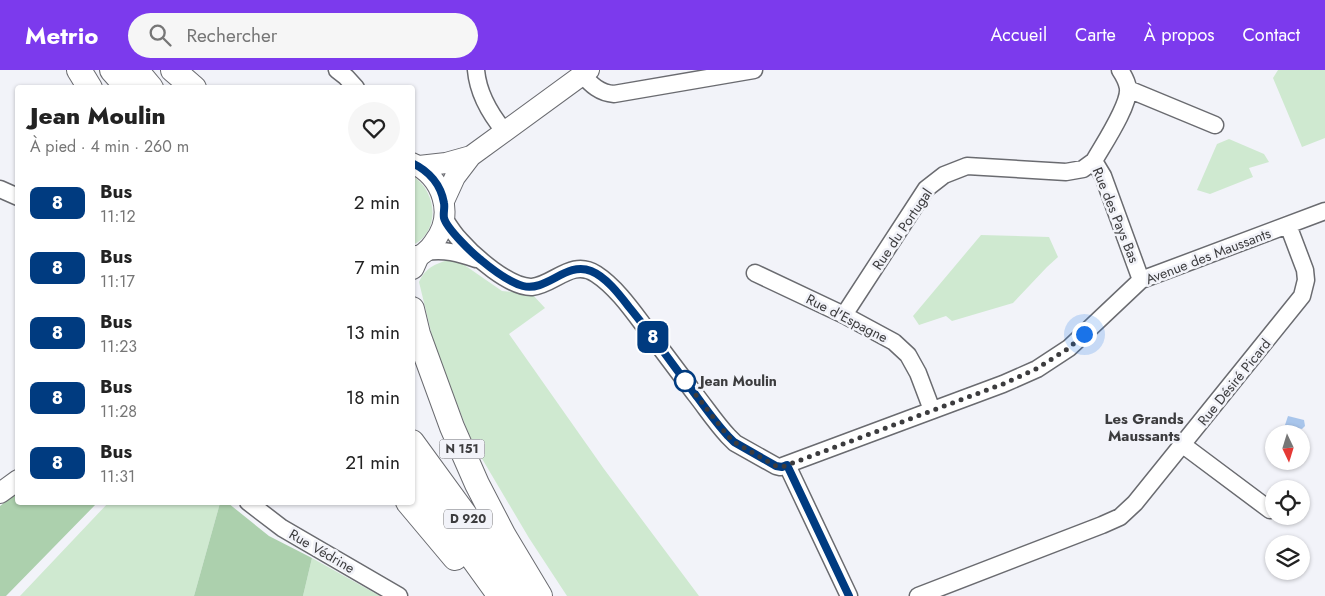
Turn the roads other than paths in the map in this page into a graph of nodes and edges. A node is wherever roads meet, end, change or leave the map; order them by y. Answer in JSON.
{"nodes":[{"id":1,"x":79,"y":70,"type":"edge"},
{"id":2,"x":112,"y":70,"type":"edge"},
{"id":3,"x":136,"y":70,"type":"edge"},
{"id":4,"x":173,"y":70,"type":"edge"},
{"id":5,"x":337,"y":70,"type":"edge"},
{"id":6,"x":476,"y":70,"type":"edge"},
{"id":7,"x":754,"y":70,"type":"edge"},
{"id":8,"x":1120,"y":70,"type":"edge"},
{"id":9,"x":586,"y":72,"type":"edge"},
{"id":10,"x":88,"y":85,"type":"edge"},
{"id":11,"x":125,"y":85,"type":"edge"},
{"id":12,"x":148,"y":85,"type":"edge"},
{"id":13,"x":190,"y":85,"type":"edge"},
{"id":14,"x":353,"y":85,"type":"edge"},
{"id":15,"x":1128,"y":89,"type":"junction"},
{"id":16,"x":1215,"y":125,"type":"dead end"},
{"id":17,"x":505,"y":132,"type":"junction"},
{"id":18,"x":476,"y":152,"type":"junction"},
{"id":19,"x":1094,"y":160,"type":"junction"},
{"id":20,"x":416,"y":164,"type":"edge"},
{"id":21,"x":0,"y":189,"type":"edge"},
{"id":22,"x":15,"y":196,"type":"edge"},
{"id":23,"x":444,"y":210,"type":"junction"},
{"id":24,"x":1325,"y":211,"type":"edge"},
{"id":25,"x":1288,"y":225,"type":"junction"},
{"id":26,"x":417,"y":259,"type":"edge"},
{"id":27,"x":480,"y":260,"type":"junction"},
{"id":28,"x":755,"y":272,"type":"dead end"},
{"id":29,"x":1141,"y":280,"type":"junction"},
{"id":30,"x":844,"y":315,"type":"junction"},
{"id":31,"x":415,"y":322,"type":"edge"},
{"id":32,"x":932,"y":410,"type":"junction"},
{"id":33,"x":1183,"y":445,"type":"junction"},
{"id":34,"x":415,"y":446,"type":"edge"},
{"id":35,"x":783,"y":466,"type":"junction"},
{"id":36,"x":415,"y":478,"type":"edge"},
{"id":37,"x":15,"y":482,"type":"edge"},
{"id":38,"x":0,"y":493,"type":"edge"},
{"id":39,"x":252,"y":505,"type":"edge"},
{"id":40,"x":410,"y":505,"type":"edge"},
{"id":41,"x":1265,"y":506,"type":"edge"},
{"id":42,"x":399,"y":596,"type":"edge"},
{"id":43,"x":486,"y":596,"type":"edge"},
{"id":44,"x":500,"y":596,"type":"edge"},
{"id":45,"x":524,"y":596,"type":"edge"},
{"id":46,"x":540,"y":596,"type":"edge"},
{"id":47,"x":849,"y":596,"type":"edge"},
{"id":48,"x":918,"y":596,"type":"edge"}],
"edges":[{"from":1,"to":10,"type":"highway"},
{"from":2,"to":11,"type":"highway"},
{"from":3,"to":12,"type":"highway"},
{"from":4,"to":13,"type":"highway"},
{"from":5,"to":14,"type":"street"},
{"from":6,"to":17,"type":"street"},
{"from":7,"to":9,"type":"street"},
{"from":8,"to":15,"type":"street"},
{"from":9,"to":17,"type":"main road"},
{"from":15,"to":16,"type":"street"},
{"from":15,"to":19,"type":"street","name":"Rue des Pays Bas"},
{"from":17,"to":18,"type":"main road"},
{"from":18,"to":20,"type":"main road"},
{"from":18,"to":23,"type":"main road"},
{"from":19,"to":29,"type":"street","name":"Rue des Pays Bas"},
{"from":19,"to":30,"type":"street","name":"Rue du Portugal"},
{"from":20,"to":23,"type":"main road"},
{"from":21,"to":22,"type":"street"},
{"from":23,"to":26,"type":"main road"},
{"from":23,"to":27,"type":"street"},
{"from":24,"to":25,"type":"street","name":"Avenue des Maussants"},
{"from":25,"to":29,"type":"street","name":"Avenue des Maussants"},
{"from":25,"to":33,"type":"street","name":"Rue Désiré Picard"},
{"from":26,"to":27,"type":"street"},
{"from":27,"to":35,"type":"street"},
{"from":28,"to":30,"type":"street","name":"Rue d'Espagne"},
{"from":29,"to":32,"type":"street","name":"Avenue des Maussants"},
{"from":30,"to":32,"type":"street","name":"Rue d'Espagne"},
{"from":31,"to":46,"type":"highway","number":"N 151"},
{"from":32,"to":35,"type":"street","name":"Avenue des Maussants"},
{"from":33,"to":41,"type":"street"},
{"from":33,"to":48,"type":"street","name":"Rue Désiré Picard"},
{"from":34,"to":45,"type":"highway","number":"D 920"},
{"from":35,"to":47,"type":"street"},
{"from":36,"to":44,"type":"highway","number":"D 920"},
{"from":37,"to":38,"type":"main road"},
{"from":39,"to":42,"type":"street","name":"Rue Védrine"},
{"from":40,"to":43,"type":"highway","number":"D 920"}]}
